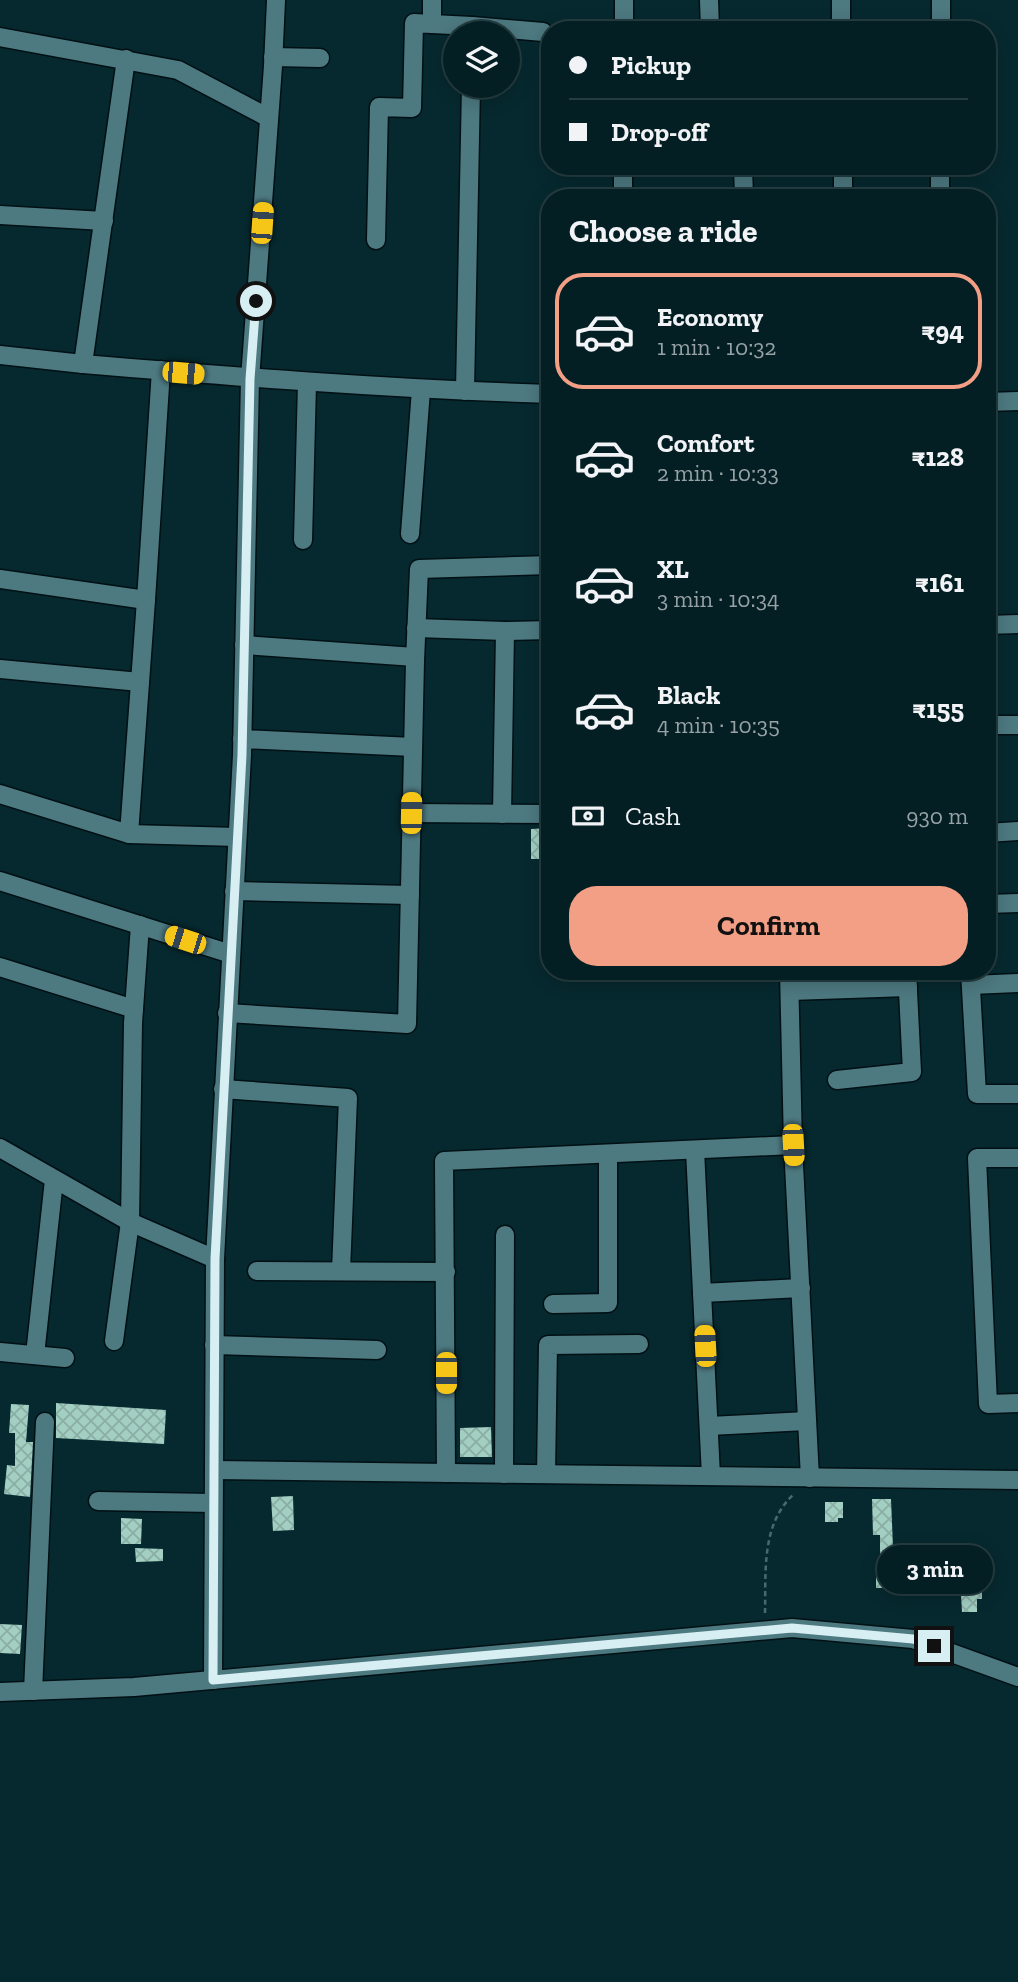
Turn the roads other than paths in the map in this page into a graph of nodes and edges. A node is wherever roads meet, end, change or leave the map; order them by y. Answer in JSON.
{"nodes":[{"id":1,"x":276,"y":0,"type":"edge"},
{"id":2,"x":432,"y":0,"type":"edge"},
{"id":3,"x":624,"y":0,"type":"edge"},
{"id":4,"x":709,"y":0,"type":"edge"},
{"id":5,"x":841,"y":0,"type":"edge"},
{"id":6,"x":941,"y":0,"type":"edge"},
{"id":7,"x":624,"y":21,"type":"edge"},
{"id":8,"x":710,"y":21,"type":"edge"},
{"id":9,"x":841,"y":21,"type":"edge"},
{"id":10,"x":941,"y":21,"type":"edge"},
{"id":11,"x":432,"y":24,"type":"junction"},
{"id":12,"x":443,"y":26,"type":"edge"},
{"id":13,"x":520,"y":31,"type":"edge"},
{"id":14,"x":541,"y":32,"type":"edge"},
{"id":15,"x":0,"y":37,"type":"edge"},
{"id":16,"x":274,"y":57,"type":"junction"},
{"id":17,"x":320,"y":58,"type":"dead end"},
{"id":18,"x":126,"y":59,"type":"junction"},
{"id":19,"x":471,"y":98,"type":"edge"},
{"id":20,"x":270,"y":118,"type":"junction"},
{"id":21,"x":0,"y":215,"type":"edge"},
{"id":22,"x":104,"y":221,"type":"junction"},
{"id":23,"x":376,"y":240,"type":"dead end"},
{"id":24,"x":0,"y":355,"type":"edge"},
{"id":25,"x":83,"y":364,"type":"junction"},
{"id":26,"x":161,"y":370,"type":"junction"},
{"id":27,"x":250,"y":379,"type":"junction"},
{"id":28,"x":307,"y":383,"type":"junction"},
{"id":29,"x":421,"y":390,"type":"junction"},
{"id":30,"x":465,"y":391,"type":"junction"},
{"id":31,"x":541,"y":394,"type":"edge"},
{"id":32,"x":1018,"y":401,"type":"edge"},
{"id":33,"x":996,"y":402,"type":"edge"},
{"id":34,"x":410,"y":534,"type":"dead end"},
{"id":35,"x":303,"y":540,"type":"dead end"},
{"id":36,"x":541,"y":565,"type":"edge"},
{"id":37,"x":0,"y":579,"type":"edge"},
{"id":38,"x":146,"y":600,"type":"junction"},
{"id":39,"x":1018,"y":624,"type":"edge"},
{"id":40,"x":996,"y":625,"type":"edge"},
{"id":41,"x":416,"y":628,"type":"junction"},
{"id":42,"x":541,"y":630,"type":"edge"},
{"id":43,"x":505,"y":631,"type":"junction"},
{"id":44,"x":244,"y":645,"type":"junction"},
{"id":45,"x":415,"y":657,"type":"junction"},
{"id":46,"x":0,"y":669,"type":"edge"},
{"id":47,"x":140,"y":682,"type":"junction"},
{"id":48,"x":996,"y":725,"type":"edge"},
{"id":49,"x":1018,"y":725,"type":"edge"},
{"id":50,"x":242,"y":739,"type":"junction"},
{"id":51,"x":413,"y":747,"type":"junction"},
{"id":52,"x":0,"y":794,"type":"edge"},
{"id":53,"x":411,"y":813,"type":"junction"},
{"id":54,"x":502,"y":814,"type":"junction"},
{"id":55,"x":541,"y":814,"type":"edge"},
{"id":56,"x":1018,"y":831,"type":"edge"},
{"id":57,"x":996,"y":832,"type":"edge"},
{"id":58,"x":129,"y":834,"type":"junction"},
{"id":59,"x":237,"y":837,"type":"junction"},
{"id":60,"x":0,"y":881,"type":"edge"},
{"id":61,"x":234,"y":891,"type":"junction"},
{"id":62,"x":410,"y":895,"type":"junction"},
{"id":63,"x":1018,"y":903,"type":"edge"},
{"id":64,"x":996,"y":904,"type":"edge"},
{"id":65,"x":140,"y":925,"type":"junction"},
{"id":66,"x":230,"y":954,"type":"junction"},
{"id":67,"x":0,"y":967,"type":"edge"},
{"id":68,"x":789,"y":980,"type":"edge"},
{"id":69,"x":897,"y":980,"type":"edge"},
{"id":70,"x":908,"y":980,"type":"edge"},
{"id":71,"x":970,"y":980,"type":"edge"},
{"id":72,"x":989,"y":980,"type":"edge"},
{"id":73,"x":1018,"y":983,"type":"edge"},
{"id":74,"x":790,"y":990,"type":"junction"},
{"id":75,"x":134,"y":1009,"type":"junction"},
{"id":76,"x":227,"y":1013,"type":"junction"},
{"id":77,"x":837,"y":1080,"type":"dead end"},
{"id":78,"x":223,"y":1089,"type":"junction"},
{"id":79,"x":1018,"y":1094,"type":"edge"},
{"id":80,"x":793,"y":1145,"type":"junction"},
{"id":81,"x":0,"y":1148,"type":"edge"},
{"id":82,"x":695,"y":1150,"type":"junction"},
{"id":83,"x":608,"y":1154,"type":"junction"},
{"id":84,"x":1018,"y":1158,"type":"edge"},
{"id":85,"x":54,"y":1180,"type":"junction"},
{"id":86,"x":130,"y":1222,"type":"junction"},
{"id":87,"x":505,"y":1235,"type":"dead end"},
{"id":88,"x":215,"y":1259,"type":"junction"},
{"id":89,"x":257,"y":1270,"type":"dead end"},
{"id":90,"x":341,"y":1271,"type":"junction"},
{"id":91,"x":446,"y":1272,"type":"junction"},
{"id":92,"x":801,"y":1288,"type":"junction"},
{"id":93,"x":702,"y":1293,"type":"junction"},
{"id":94,"x":553,"y":1304,"type":"dead end"},
{"id":95,"x":114,"y":1341,"type":"dead end"},
{"id":96,"x":639,"y":1344,"type":"dead end"},
{"id":97,"x":214,"y":1345,"type":"junction"},
{"id":98,"x":377,"y":1350,"type":"dead end"},
{"id":99,"x":0,"y":1352,"type":"edge"},
{"id":100,"x":35,"y":1355,"type":"junction"},
{"id":101,"x":65,"y":1359,"type":"dead end"},
{"id":102,"x":1018,"y":1403,"type":"edge"},
{"id":103,"x":807,"y":1421,"type":"junction"},
{"id":104,"x":45,"y":1422,"type":"dead end"},
{"id":105,"x":709,"y":1426,"type":"junction"},
{"id":106,"x":214,"y":1470,"type":"junction"},
{"id":107,"x":446,"y":1473,"type":"junction"},
{"id":108,"x":504,"y":1474,"type":"junction"},
{"id":109,"x":546,"y":1474,"type":"junction"},
{"id":110,"x":711,"y":1476,"type":"junction"},
{"id":111,"x":810,"y":1478,"type":"junction"},
{"id":112,"x":1018,"y":1480,"type":"edge"},
{"id":113,"x":97,"y":1501,"type":"dead end"},
{"id":114,"x":213,"y":1503,"type":"junction"},
{"id":115,"x":1018,"y":1677,"type":"edge"},
{"id":116,"x":213,"y":1680,"type":"junction"},
{"id":117,"x":33,"y":1691,"type":"junction"},
{"id":118,"x":0,"y":1692,"type":"edge"}],
"edges":[{"from":1,"to":16,"type":"street"},
{"from":2,"to":11,"type":"street"},
{"from":3,"to":7,"type":"street"},
{"from":4,"to":8,"type":"street"},
{"from":5,"to":9,"type":"street"},
{"from":6,"to":10,"type":"street"},
{"from":11,"to":12,"type":"street"},
{"from":11,"to":23,"type":"street"},
{"from":13,"to":14,"type":"street"},
{"from":15,"to":18,"type":"street"},
{"from":16,"to":17,"type":"street"},
{"from":16,"to":20,"type":"street"},
{"from":18,"to":20,"type":"street"},
{"from":18,"to":22,"type":"street"},
{"from":19,"to":30,"type":"street"},
{"from":20,"to":27,"type":"street"},
{"from":21,"to":22,"type":"street"},
{"from":22,"to":25,"type":"street"},
{"from":24,"to":25,"type":"street"},
{"from":25,"to":26,"type":"street"},
{"from":26,"to":27,"type":"street"},
{"from":26,"to":38,"type":"street"},
{"from":27,"to":28,"type":"street"},
{"from":27,"to":44,"type":"street"},
{"from":28,"to":29,"type":"street"},
{"from":28,"to":35,"type":"street"},
{"from":29,"to":30,"type":"street"},
{"from":29,"to":34,"type":"street"},
{"from":30,"to":31,"type":"street"},
{"from":32,"to":33,"type":"street"},
{"from":36,"to":41,"type":"street"},
{"from":37,"to":38,"type":"street"},
{"from":38,"to":47,"type":"street"},
{"from":39,"to":40,"type":"street"},
{"from":41,"to":43,"type":"street"},
{"from":41,"to":45,"type":"street"},
{"from":42,"to":43,"type":"street"},
{"from":43,"to":54,"type":"street"},
{"from":44,"to":45,"type":"street"},
{"from":44,"to":50,"type":"street"},
{"from":45,"to":51,"type":"street"},
{"from":46,"to":47,"type":"street"},
{"from":47,"to":58,"type":"street"},
{"from":48,"to":49,"type":"street"},
{"from":50,"to":51,"type":"street"},
{"from":50,"to":59,"type":"street"},
{"from":51,"to":53,"type":"street"},
{"from":52,"to":58,"type":"street"},
{"from":53,"to":54,"type":"street"},
{"from":53,"to":62,"type":"street"},
{"from":54,"to":55,"type":"street"},
{"from":56,"to":57,"type":"street"},
{"from":58,"to":59,"type":"street"},
{"from":59,"to":61,"type":"street"},
{"from":60,"to":65,"type":"street"},
{"from":61,"to":62,"type":"street"},
{"from":61,"to":66,"type":"street"},
{"from":62,"to":76,"type":"street"},
{"from":63,"to":64,"type":"street"},
{"from":65,"to":66,"type":"street"},
{"from":65,"to":75,"type":"street"},
{"from":66,"to":76,"type":"street"},
{"from":67,"to":75,"type":"street"},
{"from":68,"to":74,"type":"street"},
{"from":69,"to":74,"type":"street"},
{"from":70,"to":77,"type":"street"},
{"from":71,"to":79,"type":"street"},
{"from":72,"to":73,"type":"street"},
{"from":74,"to":80,"type":"street"},
{"from":75,"to":86,"type":"street"},
{"from":76,"to":78,"type":"street"},
{"from":78,"to":88,"type":"street"},
{"from":78,"to":90,"type":"street"},
{"from":80,"to":82,"type":"street"},
{"from":80,"to":92,"type":"street"},
{"from":81,"to":85,"type":"street"},
{"from":82,"to":83,"type":"street"},
{"from":82,"to":93,"type":"street"},
{"from":83,"to":91,"type":"street"},
{"from":83,"to":94,"type":"street"},
{"from":84,"to":102,"type":"street"},
{"from":85,"to":86,"type":"street"},
{"from":85,"to":100,"type":"street"},
{"from":86,"to":88,"type":"street"},
{"from":86,"to":95,"type":"street"},
{"from":87,"to":108,"type":"street"},
{"from":88,"to":97,"type":"street"},
{"from":89,"to":90,"type":"street"},
{"from":90,"to":91,"type":"street"},
{"from":91,"to":107,"type":"street"},
{"from":92,"to":93,"type":"street"},
{"from":92,"to":103,"type":"street"},
{"from":93,"to":105,"type":"street"},
{"from":96,"to":109,"type":"street"},
{"from":97,"to":98,"type":"street"},
{"from":97,"to":106,"type":"street"},
{"from":99,"to":100,"type":"street"},
{"from":100,"to":101,"type":"street"},
{"from":103,"to":105,"type":"street"},
{"from":103,"to":111,"type":"street"},
{"from":104,"to":117,"type":"street"},
{"from":105,"to":110,"type":"street"},
{"from":106,"to":107,"type":"street"},
{"from":106,"to":114,"type":"street"},
{"from":107,"to":108,"type":"street"},
{"from":108,"to":109,"type":"street"},
{"from":109,"to":110,"type":"street"},
{"from":110,"to":111,"type":"street"},
{"from":111,"to":112,"type":"street"},
{"from":113,"to":114,"type":"street"},
{"from":114,"to":116,"type":"street"},
{"from":115,"to":116,"type":"street"},
{"from":116,"to":117,"type":"street"},
{"from":117,"to":118,"type":"street"}]}
